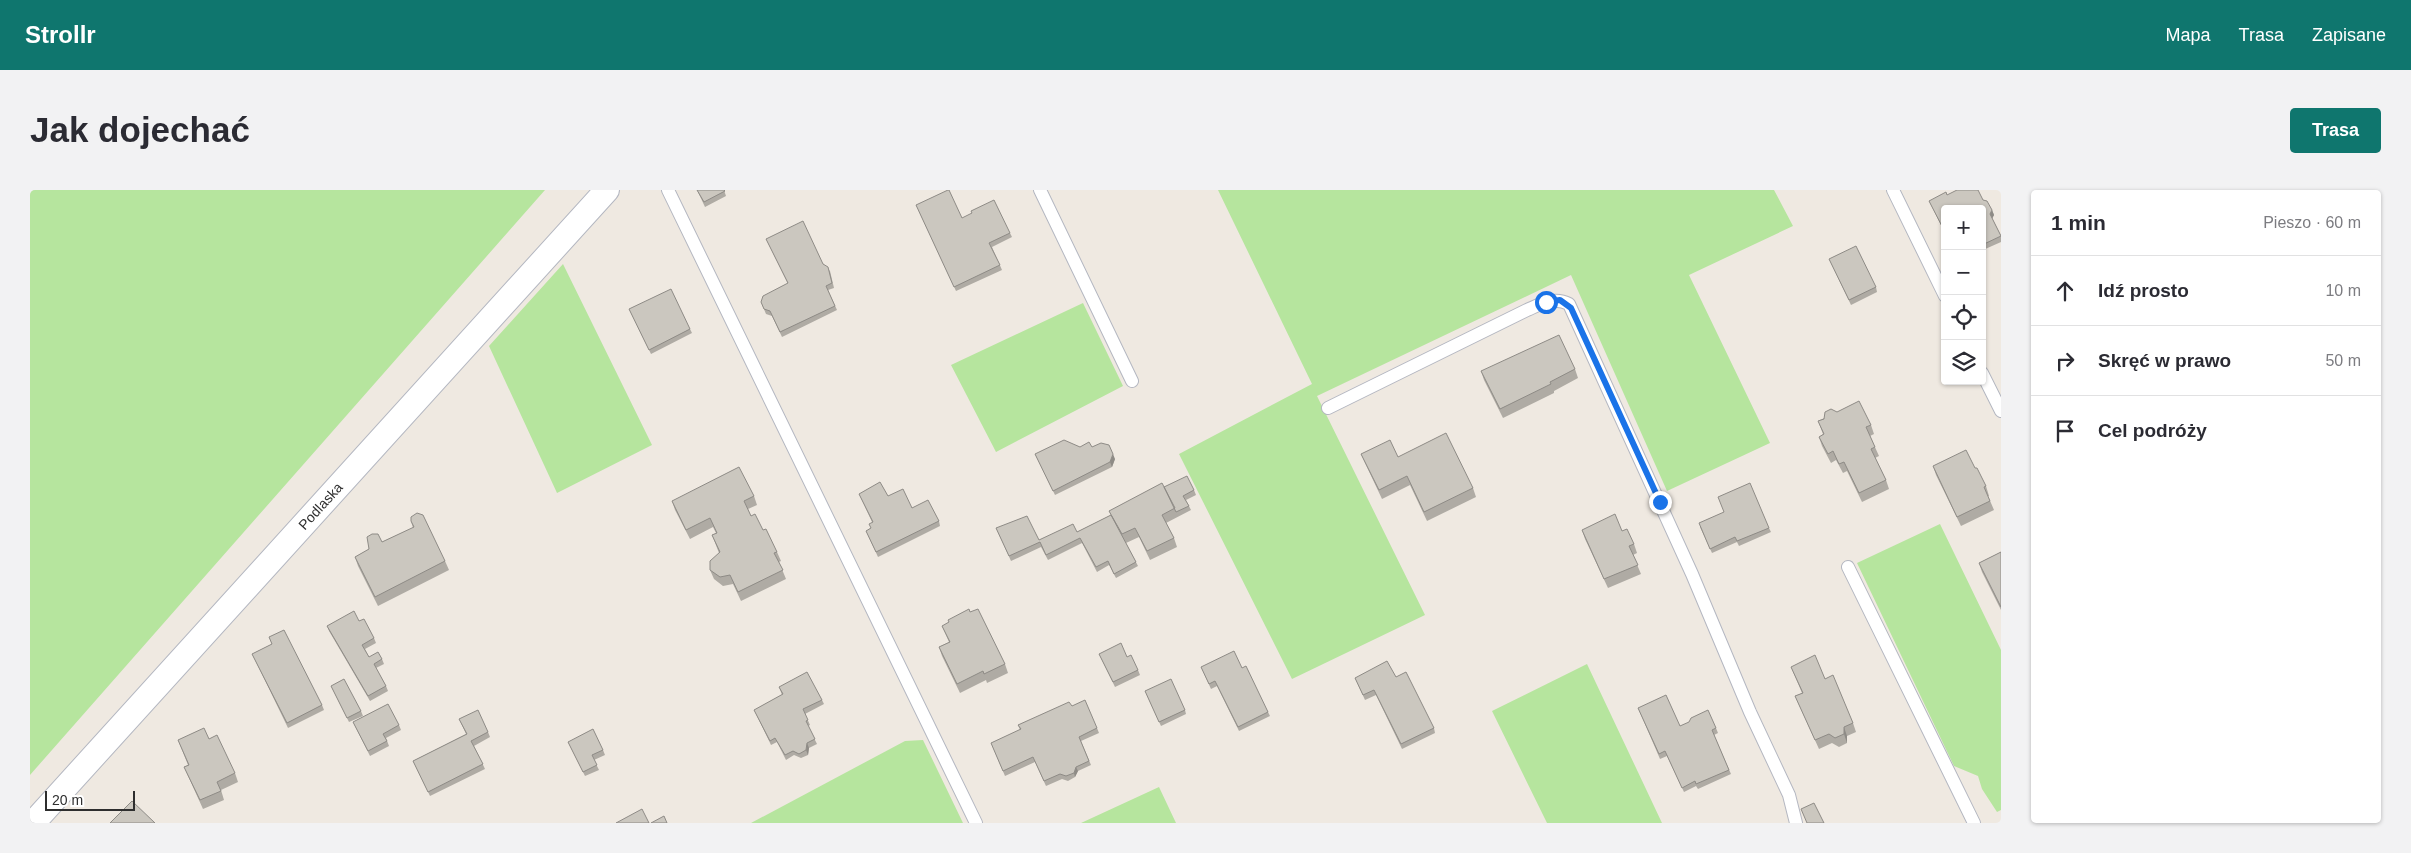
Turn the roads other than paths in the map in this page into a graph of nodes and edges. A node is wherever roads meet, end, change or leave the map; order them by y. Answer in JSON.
{"nodes":[{"id":1,"x":607,"y":190,"type":"edge"},
{"id":2,"x":668,"y":190,"type":"edge"},
{"id":3,"x":1040,"y":190,"type":"edge"},
{"id":4,"x":1893,"y":190,"type":"edge"},
{"id":5,"x":1945,"y":295,"type":"edge"},
{"id":6,"x":1132,"y":381,"type":"dead end"},
{"id":7,"x":1986,"y":381,"type":"edge"},
{"id":8,"x":1328,"y":408,"type":"dead end"},
{"id":9,"x":2001,"y":411,"type":"edge"},
{"id":10,"x":1848,"y":567,"type":"dead end"},
{"id":11,"x":33,"y":823,"type":"edge"},
{"id":12,"x":976,"y":823,"type":"edge"},
{"id":13,"x":1796,"y":823,"type":"edge"},
{"id":14,"x":1974,"y":823,"type":"edge"}],
"edges":[{"from":1,"to":11,"type":"street","name":"Podlaska"},
{"from":2,"to":12,"type":"lane"},
{"from":3,"to":6,"type":"lane"},
{"from":4,"to":5,"type":"lane"},
{"from":7,"to":9,"type":"lane"},
{"from":8,"to":13,"type":"lane"},
{"from":10,"to":14,"type":"lane"}]}
